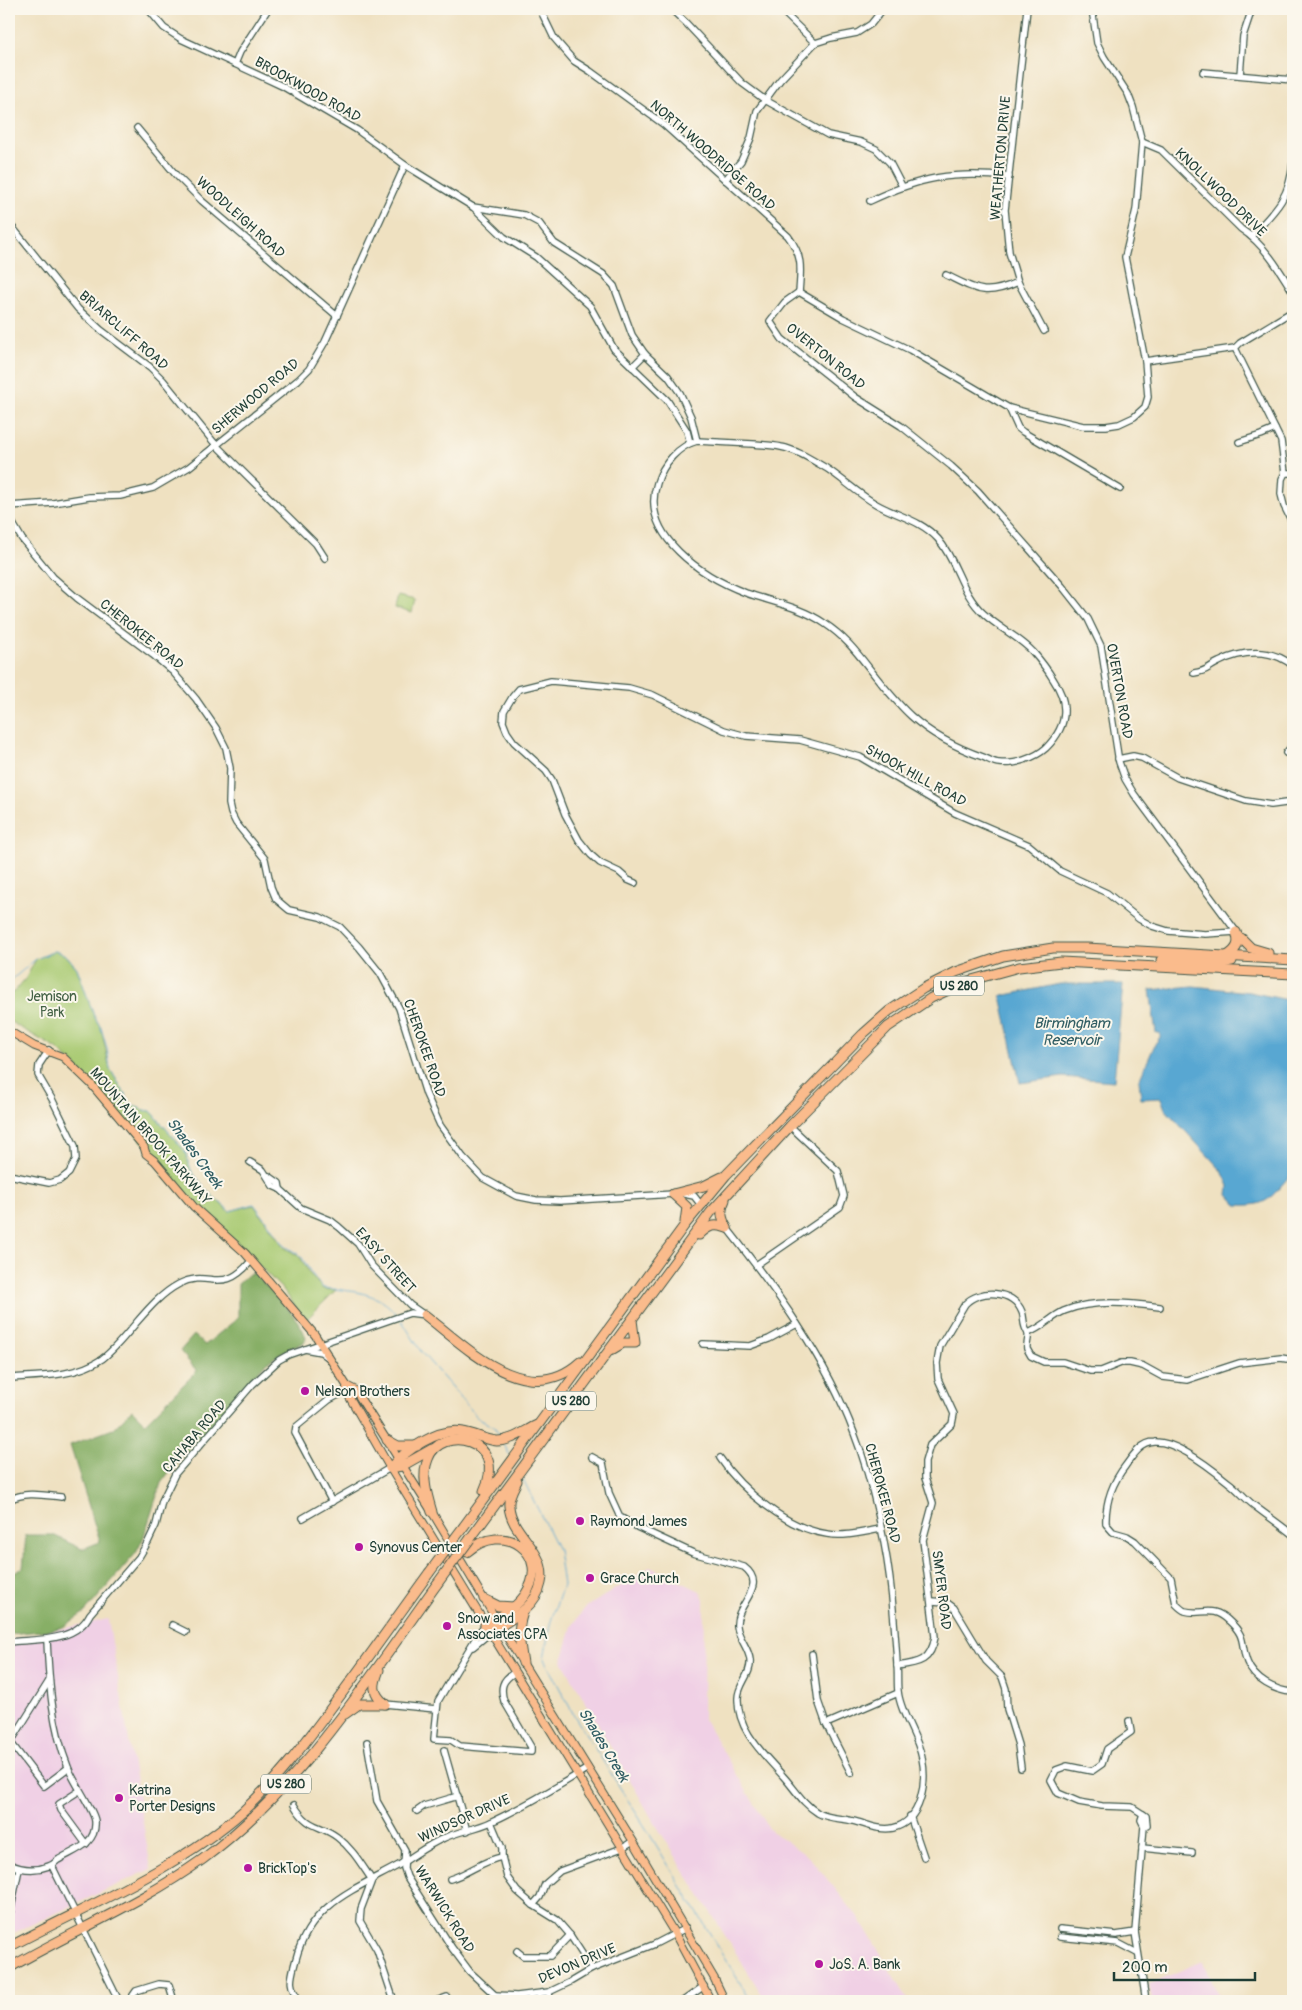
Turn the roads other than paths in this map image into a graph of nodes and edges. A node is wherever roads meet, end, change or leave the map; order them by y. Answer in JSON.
{"nodes":[{"id":1,"x":148,"y":9,"type":"edge"},
{"id":2,"x":268,"y":9,"type":"edge"},
{"id":3,"x":540,"y":9,"type":"edge"},
{"id":4,"x":671,"y":9,"type":"edge"},
{"id":5,"x":780,"y":9,"type":"edge"},
{"id":6,"x":883,"y":9,"type":"edge"},
{"id":7,"x":1027,"y":9,"type":"edge"},
{"id":8,"x":1092,"y":9,"type":"edge"},
{"id":9,"x":1252,"y":9,"type":"edge"},
{"id":10,"x":814,"y":43,"type":"junction"},
{"id":11,"x":235,"y":64,"type":"junction"},
{"id":12,"x":1203,"y":72,"type":"dead end"},
{"id":13,"x":1240,"y":75,"type":"junction"},
{"id":14,"x":1293,"y":80,"type":"edge"},
{"id":15,"x":765,"y":100,"type":"junction"},
{"id":16,"x":137,"y":128,"type":"dead end"},
{"id":17,"x":1142,"y":142,"type":"junction"},
{"id":18,"x":1293,"y":162,"type":"edge"},
{"id":19,"x":405,"y":165,"type":"junction"},
{"id":20,"x":1009,"y":177,"type":"junction"},
{"id":21,"x":724,"y":180,"type":"junction"},
{"id":22,"x":902,"y":186,"type":"junction"},
{"id":23,"x":870,"y":200,"type":"dead end"},
{"id":24,"x":473,"y":207,"type":"junction"},
{"id":25,"x":13,"y":228,"type":"dead end"},
{"id":26,"x":1252,"y":236,"type":"junction"},
{"id":27,"x":946,"y":276,"type":"dead end"},
{"id":28,"x":1018,"y":282,"type":"junction"},
{"id":29,"x":799,"y":292,"type":"junction"},
{"id":30,"x":1293,"y":292,"type":"edge"},
{"id":31,"x":1293,"y":311,"type":"edge"},
{"id":32,"x":337,"y":316,"type":"junction"},
{"id":33,"x":1044,"y":332,"type":"dead end"},
{"id":34,"x":1235,"y":348,"type":"junction"},
{"id":35,"x":645,"y":354,"type":"junction"},
{"id":36,"x":1145,"y":361,"type":"junction"},
{"id":37,"x":632,"y":367,"type":"junction"},
{"id":38,"x":1009,"y":408,"type":"junction"},
{"id":39,"x":1275,"y":429,"type":"junction"},
{"id":40,"x":697,"y":441,"type":"junction"},
{"id":41,"x":1239,"y":442,"type":"dead end"},
{"id":42,"x":690,"y":443,"type":"junction"},
{"id":43,"x":216,"y":445,"type":"junction"},
{"id":44,"x":1285,"y":473,"type":"junction"},
{"id":45,"x":1293,"y":474,"type":"edge"},
{"id":46,"x":1120,"y":489,"type":"dead end"},
{"id":47,"x":9,"y":506,"type":"edge"},
{"id":48,"x":9,"y":517,"type":"edge"},
{"id":49,"x":1292,"y":522,"type":"dead end"},
{"id":50,"x":325,"y":558,"type":"dead end"},
{"id":51,"x":1293,"y":666,"type":"edge"},
{"id":52,"x":1194,"y":673,"type":"dead end"},
{"id":53,"x":1293,"y":745,"type":"edge"},
{"id":54,"x":1286,"y":753,"type":"dead end"},
{"id":55,"x":1118,"y":759,"type":"junction"},
{"id":56,"x":1293,"y":802,"type":"edge"},
{"id":57,"x":635,"y":883,"type":"dead end"},
{"id":58,"x":1238,"y":935,"type":"junction"},
{"id":59,"x":1293,"y":955,"type":"edge"},
{"id":60,"x":1227,"y":956,"type":"junction"},
{"id":61,"x":1247,"y":957,"type":"junction"},
{"id":62,"x":1293,"y":960,"type":"edge"},
{"id":63,"x":1061,"y":962,"type":"junction"},
{"id":64,"x":1219,"y":963,"type":"junction"},
{"id":65,"x":1293,"y":974,"type":"edge"},
{"id":66,"x":9,"y":1031,"type":"edge"},
{"id":67,"x":49,"y":1050,"type":"junction"},
{"id":68,"x":790,"y":1126,"type":"junction"},
{"id":69,"x":250,"y":1162,"type":"dead end"},
{"id":70,"x":9,"y":1175,"type":"edge"},
{"id":71,"x":726,"y":1175,"type":"junction"},
{"id":72,"x":673,"y":1194,"type":"junction"},
{"id":73,"x":727,"y":1194,"type":"junction"},
{"id":74,"x":701,"y":1205,"type":"junction"},
{"id":75,"x":684,"y":1226,"type":"junction"},
{"id":76,"x":727,"y":1228,"type":"junction"},
{"id":77,"x":681,"y":1252,"type":"junction"},
{"id":78,"x":251,"y":1261,"type":"junction"},
{"id":79,"x":756,"y":1265,"type":"junction"},
{"id":80,"x":644,"y":1302,"type":"junction"},
{"id":81,"x":1160,"y":1307,"type":"dead end"},
{"id":82,"x":425,"y":1315,"type":"junction"},
{"id":83,"x":632,"y":1320,"type":"junction"},
{"id":84,"x":797,"y":1324,"type":"junction"},
{"id":85,"x":1028,"y":1334,"type":"junction"},
{"id":86,"x":320,"y":1343,"type":"junction"},
{"id":87,"x":703,"y":1344,"type":"dead end"},
{"id":88,"x":300,"y":1349,"type":"junction"},
{"id":89,"x":608,"y":1351,"type":"junction"},
{"id":90,"x":592,"y":1352,"type":"junction"},
{"id":91,"x":330,"y":1359,"type":"junction"},
{"id":92,"x":1293,"y":1360,"type":"edge"},
{"id":93,"x":9,"y":1378,"type":"edge"},
{"id":94,"x":346,"y":1388,"type":"junction"},
{"id":95,"x":539,"y":1423,"type":"junction"},
{"id":96,"x":386,"y":1440,"type":"junction"},
{"id":97,"x":418,"y":1446,"type":"junction"},
{"id":98,"x":435,"y":1448,"type":"junction"},
{"id":99,"x":592,"y":1457,"type":"dead end"},
{"id":100,"x":720,"y":1458,"type":"dead end"},
{"id":101,"x":527,"y":1460,"type":"junction"},
{"id":102,"x":400,"y":1462,"type":"junction"},
{"id":103,"x":390,"y":1468,"type":"junction"},
{"id":104,"x":61,"y":1497,"type":"dead end"},
{"id":105,"x":9,"y":1500,"type":"edge"},
{"id":106,"x":332,"y":1502,"type":"junction"},
{"id":107,"x":475,"y":1510,"type":"junction"},
{"id":108,"x":432,"y":1512,"type":"junction"},
{"id":109,"x":304,"y":1518,"type":"dead end"},
{"id":110,"x":881,"y":1529,"type":"junction"},
{"id":111,"x":1293,"y":1535,"type":"edge"},
{"id":112,"x":530,"y":1552,"type":"junction"},
{"id":113,"x":438,"y":1586,"type":"junction"},
{"id":114,"x":484,"y":1599,"type":"junction"},
{"id":115,"x":932,"y":1601,"type":"junction"},
{"id":116,"x":514,"y":1607,"type":"junction"},
{"id":117,"x":524,"y":1610,"type":"junction"},
{"id":118,"x":498,"y":1623,"type":"junction"},
{"id":119,"x":172,"y":1625,"type":"dead end"},
{"id":120,"x":487,"y":1629,"type":"junction"},
{"id":121,"x":186,"y":1632,"type":"dead end"},
{"id":122,"x":46,"y":1640,"type":"junction"},
{"id":123,"x":9,"y":1642,"type":"edge"},
{"id":124,"x":386,"y":1654,"type":"junction"},
{"id":125,"x":812,"y":1654,"type":"dead end"},
{"id":126,"x":523,"y":1663,"type":"junction"},
{"id":127,"x":897,"y":1666,"type":"junction"},
{"id":128,"x":514,"y":1673,"type":"junction"},
{"id":129,"x":49,"y":1681,"type":"junction"},
{"id":130,"x":1293,"y":1692,"type":"edge"},
{"id":131,"x":898,"y":1694,"type":"junction"},
{"id":132,"x":385,"y":1704,"type":"junction"},
{"id":133,"x":436,"y":1709,"type":"junction"},
{"id":134,"x":338,"y":1719,"type":"junction"},
{"id":135,"x":1129,"y":1722,"type":"dead end"},
{"id":136,"x":826,"y":1724,"type":"junction"},
{"id":137,"x":366,"y":1742,"type":"dead end"},
{"id":138,"x":10,"y":1744,"type":"edge"},
{"id":139,"x":444,"y":1750,"type":"dead end"},
{"id":140,"x":68,"y":1768,"type":"junction"},
{"id":141,"x":588,"y":1768,"type":"junction"},
{"id":142,"x":1021,"y":1768,"type":"dead end"},
{"id":143,"x":852,"y":1773,"type":"dead end"},
{"id":144,"x":576,"y":1775,"type":"junction"},
{"id":145,"x":79,"y":1791,"type":"junction"},
{"id":146,"x":458,"y":1796,"type":"junction"},
{"id":147,"x":294,"y":1805,"type":"dead end"},
{"id":148,"x":417,"y":1812,"type":"dead end"},
{"id":149,"x":910,"y":1816,"type":"junction"},
{"id":150,"x":491,"y":1822,"type":"junction"},
{"id":151,"x":467,"y":1831,"type":"junction"},
{"id":152,"x":633,"y":1841,"type":"junction"},
{"id":153,"x":86,"y":1844,"type":"junction"},
{"id":154,"x":622,"y":1848,"type":"junction"},
{"id":155,"x":1142,"y":1848,"type":"junction"},
{"id":156,"x":1192,"y":1853,"type":"dead end"},
{"id":157,"x":924,"y":1857,"type":"dead end"},
{"id":158,"x":502,"y":1858,"type":"junction"},
{"id":159,"x":405,"y":1861,"type":"junction"},
{"id":160,"x":9,"y":1864,"type":"edge"},
{"id":161,"x":52,"y":1866,"type":"junction"},
{"id":162,"x":19,"y":1869,"type":"junction"},
{"id":163,"x":450,"y":1879,"type":"dead end"},
{"id":164,"x":372,"y":1880,"type":"junction"},
{"id":165,"x":533,"y":1905,"type":"junction"},
{"id":166,"x":75,"y":1913,"type":"junction"},
{"id":167,"x":9,"y":1918,"type":"edge"},
{"id":168,"x":686,"y":1928,"type":"junction"},
{"id":169,"x":83,"y":1929,"type":"junction"},
{"id":170,"x":1060,"y":1929,"type":"dead end"},
{"id":171,"x":1135,"y":1932,"type":"junction"},
{"id":172,"x":675,"y":1934,"type":"junction"},
{"id":173,"x":570,"y":1935,"type":"junction"},
{"id":174,"x":1060,"y":1937,"type":"dead end"},
{"id":175,"x":9,"y":1948,"type":"edge"},
{"id":176,"x":517,"y":1951,"type":"dead end"},
{"id":177,"x":1137,"y":1953,"type":"junction"},
{"id":178,"x":9,"y":1968,"type":"edge"},
{"id":179,"x":592,"y":1969,"type":"junction"},
{"id":180,"x":704,"y":1986,"type":"junction"},
{"id":181,"x":549,"y":1992,"type":"junction"},
{"id":182,"x":495,"y":1995,"type":"junction"},
{"id":183,"x":447,"y":1997,"type":"dead end"},
{"id":184,"x":119,"y":2001,"type":"edge"},
{"id":185,"x":129,"y":2001,"type":"edge"},
{"id":186,"x":174,"y":2001,"type":"edge"},
{"id":187,"x":300,"y":2001,"type":"edge"},
{"id":188,"x":394,"y":2001,"type":"edge"},
{"id":189,"x":436,"y":2001,"type":"edge"},
{"id":190,"x":486,"y":2001,"type":"edge"},
{"id":191,"x":550,"y":2001,"type":"edge"},
{"id":192,"x":683,"y":2001,"type":"edge"},
{"id":193,"x":711,"y":2001,"type":"edge"},
{"id":194,"x":725,"y":2001,"type":"edge"},
{"id":195,"x":1146,"y":2001,"type":"edge"}],
"edges":[{"from":1,"to":11,"type":"street","name":"BROOKWOOD ROAD"},
{"from":2,"to":11,"type":"street"},
{"from":3,"to":21,"type":"street","name":"NORTH WOODRIDGE ROAD"},
{"from":4,"to":15,"type":"street"},
{"from":5,"to":10,"type":"street"},
{"from":6,"to":10,"type":"street"},
{"from":7,"to":20,"type":"street","name":"WEATHERTON DRIVE"},
{"from":8,"to":17,"type":"street"},
{"from":9,"to":13,"type":"street"},
{"from":10,"to":15,"type":"street"},
{"from":11,"to":19,"type":"street","name":"BROOKWOOD ROAD"},
{"from":12,"to":13,"type":"street"},
{"from":13,"to":14,"type":"street"},
{"from":15,"to":21,"type":"street"},
{"from":15,"to":22,"type":"street"},
{"from":16,"to":32,"type":"street","name":"WOODLEIGH ROAD"},
{"from":17,"to":26,"type":"street","name":"KNOLLWOOD DRIVE"},
{"from":17,"to":36,"type":"street"},
{"from":18,"to":26,"type":"street"},
{"from":19,"to":24,"type":"street","name":"BROOKWOOD ROAD"},
{"from":19,"to":32,"type":"street","name":"SHERWOOD ROAD"},
{"from":20,"to":22,"type":"street"},
{"from":20,"to":28,"type":"street","name":"WEATHERTON DRIVE"},
{"from":21,"to":29,"type":"street","name":"NORTH WOODRIDGE ROAD"},
{"from":22,"to":23,"type":"street"},
{"from":24,"to":35,"type":"street"},
{"from":24,"to":37,"type":"street"},
{"from":25,"to":43,"type":"street","name":"BRIARCLIFF ROAD"},
{"from":26,"to":30,"type":"street","name":"KNOLLWOOD DRIVE"},
{"from":27,"to":28,"type":"street"},
{"from":28,"to":33,"type":"street","name":"WEATHERTON DRIVE"},
{"from":29,"to":38,"type":"street"},
{"from":29,"to":55,"type":"street","name":"OVERTON ROAD"},
{"from":31,"to":34,"type":"street"},
{"from":32,"to":43,"type":"street","name":"SHERWOOD ROAD"},
{"from":34,"to":36,"type":"street"},
{"from":34,"to":39,"type":"street"},
{"from":35,"to":37,"type":"street"},
{"from":35,"to":40,"type":"street"},
{"from":36,"to":38,"type":"street"},
{"from":37,"to":42,"type":"street"},
{"from":38,"to":46,"type":"street"},
{"from":39,"to":41,"type":"street"},
{"from":39,"to":44,"type":"street"},
{"from":40,"to":42,"type":"street"},
{"from":40,"to":42,"type":"street"},
{"from":43,"to":47,"type":"street","name":"SHERWOOD ROAD"},
{"from":43,"to":50,"type":"street","name":"BRIARCLIFF ROAD"},
{"from":44,"to":45,"type":"street"},
{"from":44,"to":49,"type":"street"},
{"from":48,"to":72,"type":"street","name":"CHEROKEE ROAD"},
{"from":51,"to":52,"type":"street"},
{"from":53,"to":54,"type":"street"},
{"from":55,"to":56,"type":"street"},
{"from":55,"to":58,"type":"street","name":"OVERTON ROAD"},
{"from":57,"to":58,"type":"street","name":"SHOOK HILL ROAD"},
{"from":58,"to":59,"type":"highway"},
{"from":58,"to":60,"type":"highway"},
{"from":58,"to":61,"type":"street","name":"OVERTON ROAD"},
{"from":60,"to":61,"type":"highway","number":"US 280"},
{"from":60,"to":64,"type":"highway"},
{"from":60,"to":71,"type":"highway","number":"US 280"},
{"from":61,"to":62,"type":"highway","number":"US 280"},
{"from":61,"to":64,"type":"highway"},
{"from":63,"to":64,"type":"highway"},
{"from":63,"to":65,"type":"highway","number":"US 280"},
{"from":63,"to":68,"type":"highway","number":"US 280"},
{"from":66,"to":67,"type":"main road","name":"MOUNTAIN BROOK PARKWAY"},
{"from":67,"to":70,"type":"street"},
{"from":67,"to":78,"type":"main road","name":"MOUNTAIN BROOK PARKWAY"},
{"from":68,"to":73,"type":"highway","number":"US 280"},
{"from":68,"to":79,"type":"street"},
{"from":69,"to":82,"type":"street","name":"EASY STREET"},
{"from":71,"to":72,"type":"highway"},
{"from":71,"to":74,"type":"highway","number":"US 280"},
{"from":72,"to":74,"type":"street","name":"CHEROKEE ROAD"},
{"from":72,"to":75,"type":"highway"},
{"from":73,"to":76,"type":"highway"},
{"from":73,"to":77,"type":"highway","number":"US 280"},
{"from":74,"to":75,"type":"highway","number":"US 280"},
{"from":74,"to":80,"type":"highway"},
{"from":75,"to":90,"type":"highway","number":"US 280"},
{"from":76,"to":77,"type":"highway"},
{"from":76,"to":79,"type":"street","name":"CHEROKEE ROAD"},
{"from":77,"to":80,"type":"highway","number":"US 280"},
{"from":78,"to":86,"type":"main road","name":"MOUNTAIN BROOK PARKWAY"},
{"from":78,"to":93,"type":"street"},
{"from":79,"to":84,"type":"street","name":"CHEROKEE ROAD"},
{"from":80,"to":83,"type":"highway","number":"US 280"},
{"from":81,"to":85,"type":"street"},
{"from":82,"to":86,"type":"street","name":"CAHABA ROAD"},
{"from":82,"to":90,"type":"highway"},
{"from":83,"to":89,"type":"highway","number":"US 280"},
{"from":83,"to":89,"type":"highway"},
{"from":84,"to":87,"type":"street"},
{"from":84,"to":110,"type":"street","name":"CHEROKEE ROAD"},
{"from":85,"to":92,"type":"street","name":"SMYER ROAD"},
{"from":85,"to":115,"type":"street","name":"SMYER ROAD"},
{"from":86,"to":88,"type":"street","name":"CAHABA ROAD"},
{"from":86,"to":91,"type":"main road","name":"MOUNTAIN BROOK PARKWAY"},
{"from":88,"to":91,"type":"street"},
{"from":88,"to":122,"type":"street","name":"CAHABA ROAD"},
{"from":89,"to":101,"type":"highway","number":"US 280"},
{"from":90,"to":95,"type":"highway","number":"US 280"},
{"from":91,"to":94,"type":"main road","name":"MOUNTAIN BROOK PARKWAY"},
{"from":94,"to":96,"type":"main road"},
{"from":94,"to":103,"type":"main road"},
{"from":94,"to":106,"type":"street"},
{"from":95,"to":97,"type":"highway"},
{"from":95,"to":107,"type":"highway","number":"US 280"},
{"from":96,"to":97,"type":"highway"},
{"from":96,"to":102,"type":"main road"},
{"from":97,"to":102,"type":"highway"},
{"from":98,"to":102,"type":"highway"},
{"from":98,"to":107,"type":"highway"},
{"from":98,"to":108,"type":"highway"},
{"from":99,"to":149,"type":"street"},
{"from":100,"to":110,"type":"street"},
{"from":101,"to":112,"type":"highway"},
{"from":101,"to":113,"type":"highway","number":"US 280","bridge":true},
{"from":102,"to":103,"type":"highway"},
{"from":102,"to":108,"type":"main road"},
{"from":103,"to":106,"type":"street"},
{"from":103,"to":120,"type":"main road"},
{"from":104,"to":105,"type":"street"},
{"from":106,"to":109,"type":"street"},
{"from":107,"to":166,"type":"highway","number":"US 280","bridge":true},
{"from":108,"to":114,"type":"main road"},
{"from":110,"to":127,"type":"street","name":"CHEROKEE ROAD"},
{"from":111,"to":130,"type":"street"},
{"from":112,"to":113,"type":"highway"},
{"from":112,"to":116,"type":"highway"},
{"from":112,"to":117,"type":"highway"},
{"from":113,"to":124,"type":"highway","number":"US 280"},
{"from":114,"to":116,"type":"highway"},
{"from":114,"to":118,"type":"main road"},
{"from":115,"to":127,"type":"street","name":"SMYER ROAD"},
{"from":115,"to":142,"type":"street"},
{"from":116,"to":118,"type":"highway"},
{"from":117,"to":118,"type":"highway"},
{"from":117,"to":126,"type":"highway"},
{"from":118,"to":120,"type":"highway"},
{"from":118,"to":126,"type":"main road"},
{"from":119,"to":121,"type":"street"},
{"from":120,"to":128,"type":"main road"},
{"from":120,"to":133,"type":"street"},
{"from":122,"to":123,"type":"street","name":"CAHABA ROAD"},
{"from":122,"to":129,"type":"street"},
{"from":124,"to":132,"type":"highway"},
{"from":124,"to":134,"type":"highway","number":"US 280"},
{"from":125,"to":136,"type":"street"},
{"from":126,"to":141,"type":"main road"},
{"from":127,"to":131,"type":"street","name":"CHEROKEE ROAD"},
{"from":128,"to":133,"type":"street"},
{"from":128,"to":144,"type":"main road"},
{"from":129,"to":138,"type":"street"},
{"from":129,"to":140,"type":"street"},
{"from":131,"to":136,"type":"street"},
{"from":131,"to":149,"type":"street","name":"CHEROKEE ROAD"},
{"from":132,"to":133,"type":"street"},
{"from":132,"to":134,"type":"highway"},
{"from":134,"to":169,"type":"highway","number":"US 280"},
{"from":135,"to":155,"type":"street"},
{"from":136,"to":143,"type":"street"},
{"from":137,"to":159,"type":"street","name":"WARWICK ROAD"},
{"from":138,"to":140,"type":"street"},
{"from":139,"to":146,"type":"street"},
{"from":140,"to":145,"type":"street"},
{"from":141,"to":144,"type":"street","name":"WINDSOR DRIVE"},
{"from":141,"to":152,"type":"main road"},
{"from":144,"to":150,"type":"street","name":"WINDSOR DRIVE"},
{"from":144,"to":154,"type":"main road"},
{"from":145,"to":153,"type":"street"},
{"from":145,"to":153,"type":"street"},
{"from":146,"to":148,"type":"street"},
{"from":146,"to":151,"type":"street"},
{"from":147,"to":164,"type":"street"},
{"from":149,"to":157,"type":"street"},
{"from":150,"to":151,"type":"street","name":"WINDSOR DRIVE"},
{"from":150,"to":158,"type":"street"},
{"from":151,"to":159,"type":"street","name":"WINDSOR DRIVE"},
{"from":152,"to":154,"type":"street"},
{"from":152,"to":168,"type":"main road"},
{"from":153,"to":161,"type":"street"},
{"from":154,"to":165,"type":"street"},
{"from":154,"to":172,"type":"main road"},
{"from":155,"to":156,"type":"street"},
{"from":155,"to":171,"type":"street"},
{"from":158,"to":163,"type":"street"},
{"from":158,"to":165,"type":"street"},
{"from":159,"to":164,"type":"street","name":"WINDSOR DRIVE"},
{"from":159,"to":182,"type":"street","name":"WARWICK ROAD"},
{"from":160,"to":162,"type":"street"},
{"from":161,"to":162,"type":"street"},
{"from":161,"to":166,"type":"street"},
{"from":162,"to":167,"type":"street"},
{"from":164,"to":187,"type":"street","name":"WINDSOR DRIVE"},
{"from":164,"to":188,"type":"street"},
{"from":165,"to":173,"type":"street"},
{"from":166,"to":169,"type":"street"},
{"from":166,"to":175,"type":"highway","number":"US 280"},
{"from":168,"to":172,"type":"street","name":"DEVON DRIVE"},
{"from":168,"to":194,"type":"main road"},
{"from":169,"to":178,"type":"highway","number":"US 280"},
{"from":169,"to":184,"type":"street"},
{"from":170,"to":171,"type":"street"},
{"from":171,"to":177,"type":"street"},
{"from":172,"to":179,"type":"street","name":"DEVON DRIVE"},
{"from":172,"to":180,"type":"main road"},
{"from":173,"to":176,"type":"street"},
{"from":173,"to":179,"type":"street"},
{"from":174,"to":177,"type":"street"},
{"from":177,"to":195,"type":"street"},
{"from":179,"to":181,"type":"street","name":"DEVON DRIVE"},
{"from":180,"to":192,"type":"street"},
{"from":180,"to":193,"type":"main road"},
{"from":181,"to":182,"type":"street","name":"DEVON DRIVE"},
{"from":181,"to":191,"type":"street"},
{"from":182,"to":190,"type":"street"},
{"from":183,"to":189,"type":"street"},
{"from":185,"to":186,"type":"street"}]}
